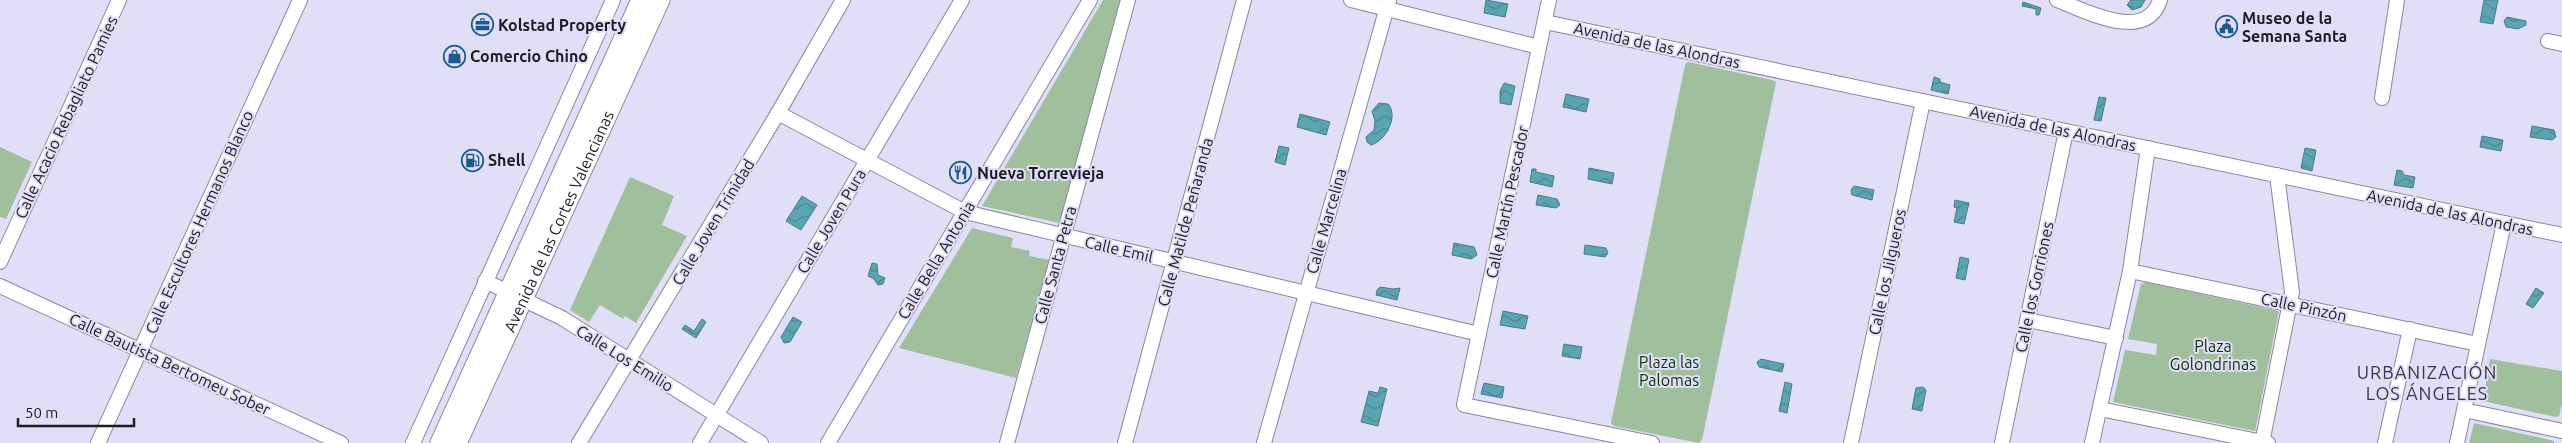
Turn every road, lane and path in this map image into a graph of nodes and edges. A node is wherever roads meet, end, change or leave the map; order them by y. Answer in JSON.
{"nodes":[{"id":1,"x":120,"y":0,"type":"edge"},
{"id":2,"x":300,"y":0,"type":"edge"},
{"id":3,"x":613,"y":0,"type":"edge"},
{"id":4,"x":641,"y":0,"type":"edge"},
{"id":5,"x":660,"y":0,"type":"edge"},
{"id":6,"x":843,"y":0,"type":"edge"},
{"id":7,"x":962,"y":0,"type":"edge"},
{"id":8,"x":1090,"y":0,"type":"edge"},
{"id":9,"x":1128,"y":0,"type":"edge"},
{"id":10,"x":1244,"y":0,"type":"edge"},
{"id":11,"x":1351,"y":0,"type":"edge"},
{"id":12,"x":1549,"y":0,"type":"edge"},
{"id":13,"x":2056,"y":0,"type":"edge"},
{"id":14,"x":2160,"y":0,"type":"edge"},
{"id":15,"x":2397,"y":0,"type":"edge"},
{"id":16,"x":1388,"y":4,"type":"edge"},
{"id":17,"x":1545,"y":22,"type":"junction"},
{"id":18,"x":2548,"y":41,"type":"dead end"},
{"id":19,"x":2562,"y":44,"type":"edge"},
{"id":20,"x":1539,"y":47,"type":"junction"},
{"id":21,"x":2382,"y":98,"type":"dead end"},
{"id":22,"x":1923,"y":101,"type":"junction"},
{"id":23,"x":778,"y":113,"type":"junction"},
{"id":24,"x":2066,"y":131,"type":"junction"},
{"id":25,"x":2148,"y":148,"type":"junction"},
{"id":26,"x":867,"y":160,"type":"junction"},
{"id":27,"x":2277,"y":175,"type":"junction"},
{"id":28,"x":964,"y":212,"type":"junction"},
{"id":29,"x":2504,"y":223,"type":"junction"},
{"id":30,"x":2562,"y":235,"type":"edge"},
{"id":31,"x":1063,"y":236,"type":"junction"},
{"id":32,"x":0,"y":262,"type":"edge"},
{"id":33,"x":1174,"y":262,"type":"junction"},
{"id":34,"x":2130,"y":271,"type":"junction"},
{"id":35,"x":485,"y":280,"type":"junction"},
{"id":36,"x":0,"y":286,"type":"edge"},
{"id":37,"x":1305,"y":293,"type":"junction"},
{"id":38,"x":516,"y":295,"type":"junction"},
{"id":39,"x":2290,"y":304,"type":"junction"},
{"id":40,"x":2028,"y":320,"type":"junction"},
{"id":41,"x":2410,"y":329,"type":"junction"},
{"id":42,"x":1479,"y":334,"type":"junction"},
{"id":43,"x":2116,"y":338,"type":"junction"},
{"id":44,"x":2478,"y":344,"type":"junction"},
{"id":45,"x":140,"y":351,"type":"junction"},
{"id":46,"x":630,"y":361,"type":"junction"},
{"id":47,"x":2100,"y":409,"type":"junction"},
{"id":48,"x":2464,"y":410,"type":"junction"},
{"id":49,"x":716,"y":415,"type":"junction"},
{"id":50,"x":2562,"y":430,"type":"edge"},
{"id":51,"x":98,"y":443,"type":"edge"},
{"id":52,"x":341,"y":443,"type":"edge"},
{"id":53,"x":413,"y":443,"type":"edge"},
{"id":54,"x":440,"y":443,"type":"edge"},
{"id":55,"x":457,"y":443,"type":"edge"},
{"id":56,"x":579,"y":443,"type":"edge"},
{"id":57,"x":700,"y":443,"type":"edge"},
{"id":58,"x":761,"y":443,"type":"edge"},
{"id":59,"x":828,"y":443,"type":"edge"},
{"id":60,"x":1007,"y":443,"type":"edge"},
{"id":61,"x":1125,"y":443,"type":"edge"},
{"id":62,"x":1264,"y":443,"type":"edge"},
{"id":63,"x":1652,"y":443,"type":"edge"},
{"id":64,"x":1850,"y":443,"type":"edge"},
{"id":65,"x":2002,"y":443,"type":"edge"},
{"id":66,"x":2092,"y":443,"type":"edge"},
{"id":67,"x":2264,"y":443,"type":"edge"},
{"id":68,"x":2384,"y":443,"type":"edge"},
{"id":69,"x":2457,"y":443,"type":"edge"}],
"edges":[{"from":1,"to":32,"type":"street","name":"Calle Acacio Rebagliato Pamies"},
{"from":2,"to":45,"type":"street","name":"Calle Escultores Hermanos Blanco"},
{"from":3,"to":35,"type":"street"},
{"from":4,"to":38,"type":"main road","name":"Avenida de las Cortes Valencianas"},
{"from":5,"to":38,"type":"main road","name":"Avenida de las Cortes Valencianas"},
{"from":6,"to":23,"type":"street","name":"Calle Joven Trinidad"},
{"from":7,"to":26,"type":"street","name":"Calle Joven Pura"},
{"from":8,"to":28,"type":"street","name":"Calle Bella Antonia"},
{"from":9,"to":31,"type":"street","name":"Calle Santa Petra"},
{"from":10,"to":33,"type":"street","name":"Calle Matilde Peñaranda"},
{"from":11,"to":16,"type":"street"},
{"from":12,"to":17,"type":"street","name":"Calle Martín Pescador"},
{"from":13,"to":14,"type":"street"},
{"from":15,"to":21,"type":"street"},
{"from":16,"to":20,"type":"street"},
{"from":16,"to":37,"type":"street","name":"Calle Marcelina"},
{"from":17,"to":20,"type":"street","name":"Calle Martín Pescador"},
{"from":17,"to":22,"type":"street","name":"Avenida de las Alondras"},
{"from":18,"to":19,"type":"street"},
{"from":20,"to":42,"type":"street","name":"Calle Martín Pescador"},
{"from":22,"to":24,"type":"street","name":"Avenida de las Alondras"},
{"from":22,"to":64,"type":"street","name":"Calle los Jilgueros"},
{"from":23,"to":26,"type":"street","name":"Calle Emil"},
{"from":23,"to":46,"type":"street","name":"Calle Joven Trinidad"},
{"from":24,"to":25,"type":"street","name":"Avenida de las Alondras"},
{"from":24,"to":40,"type":"street","name":"Calle los Gorriones"},
{"from":25,"to":27,"type":"street","name":"Avenida de las Alondras"},
{"from":25,"to":34,"type":"street"},
{"from":26,"to":28,"type":"street","name":"Calle Emil"},
{"from":26,"to":49,"type":"street","name":"Calle Joven Pura"},
{"from":27,"to":29,"type":"street","name":"Avenida de las Alondras"},
{"from":27,"to":39,"type":"street"},
{"from":28,"to":31,"type":"street","name":"Calle Emil"},
{"from":28,"to":59,"type":"street","name":"Calle Bella Antonia"},
{"from":29,"to":30,"type":"street","name":"Avenida de las Alondras"},
{"from":29,"to":44,"type":"street"},
{"from":31,"to":33,"type":"street","name":"Calle Emil"},
{"from":31,"to":60,"type":"street","name":"Calle Santa Petra"},
{"from":33,"to":37,"type":"street","name":"Calle Emil"},
{"from":33,"to":61,"type":"street","name":"Calle Matilde Peñaranda"},
{"from":34,"to":39,"type":"street","name":"Calle Pinzón"},
{"from":34,"to":43,"type":"street"},
{"from":35,"to":38,"type":"street","name":"Calle Los Emilio"},
{"from":35,"to":53,"type":"street"},
{"from":36,"to":45,"type":"street","name":"Calle Bautista Bertomeu Sober"},
{"from":37,"to":42,"type":"street","name":"Calle Emil"},
{"from":37,"to":62,"type":"street","name":"Calle Marcelina"},
{"from":38,"to":46,"type":"street","name":"Calle Los Emilio"},
{"from":38,"to":54,"type":"main road","name":"Avenida de las Cortes Valencianas"},
{"from":38,"to":55,"type":"main road","name":"Avenida de las Cortes Valencianas"},
{"from":39,"to":41,"type":"street","name":"Calle Pinzón"},
{"from":39,"to":67,"type":"street"},
{"from":40,"to":43,"type":"street"},
{"from":40,"to":65,"type":"street","name":"Calle los Gorriones"},
{"from":41,"to":44,"type":"street","name":"Calle Pinzón"},
{"from":41,"to":68,"type":"street"},
{"from":42,"to":63,"type":"street","name":"Calle Martín Pescador"},
{"from":43,"to":47,"type":"street"},
{"from":44,"to":48,"type":"street"},
{"from":45,"to":51,"type":"street","name":"Calle Escultores Hermanos Blanco"},
{"from":45,"to":52,"type":"street","name":"Calle Bautista Bertomeu Sober"},
{"from":46,"to":49,"type":"street","name":"Calle Los Emilio"},
{"from":46,"to":56,"type":"street","name":"Calle Joven Trinidad"},
{"from":47,"to":66,"type":"street"},
{"from":47,"to":67,"type":"street"},
{"from":48,"to":50,"type":"street"},
{"from":48,"to":69,"type":"street"},
{"from":49,"to":57,"type":"street","name":"Calle Joven Pura"},
{"from":49,"to":58,"type":"street","name":"Calle Los Emilio"}]}
